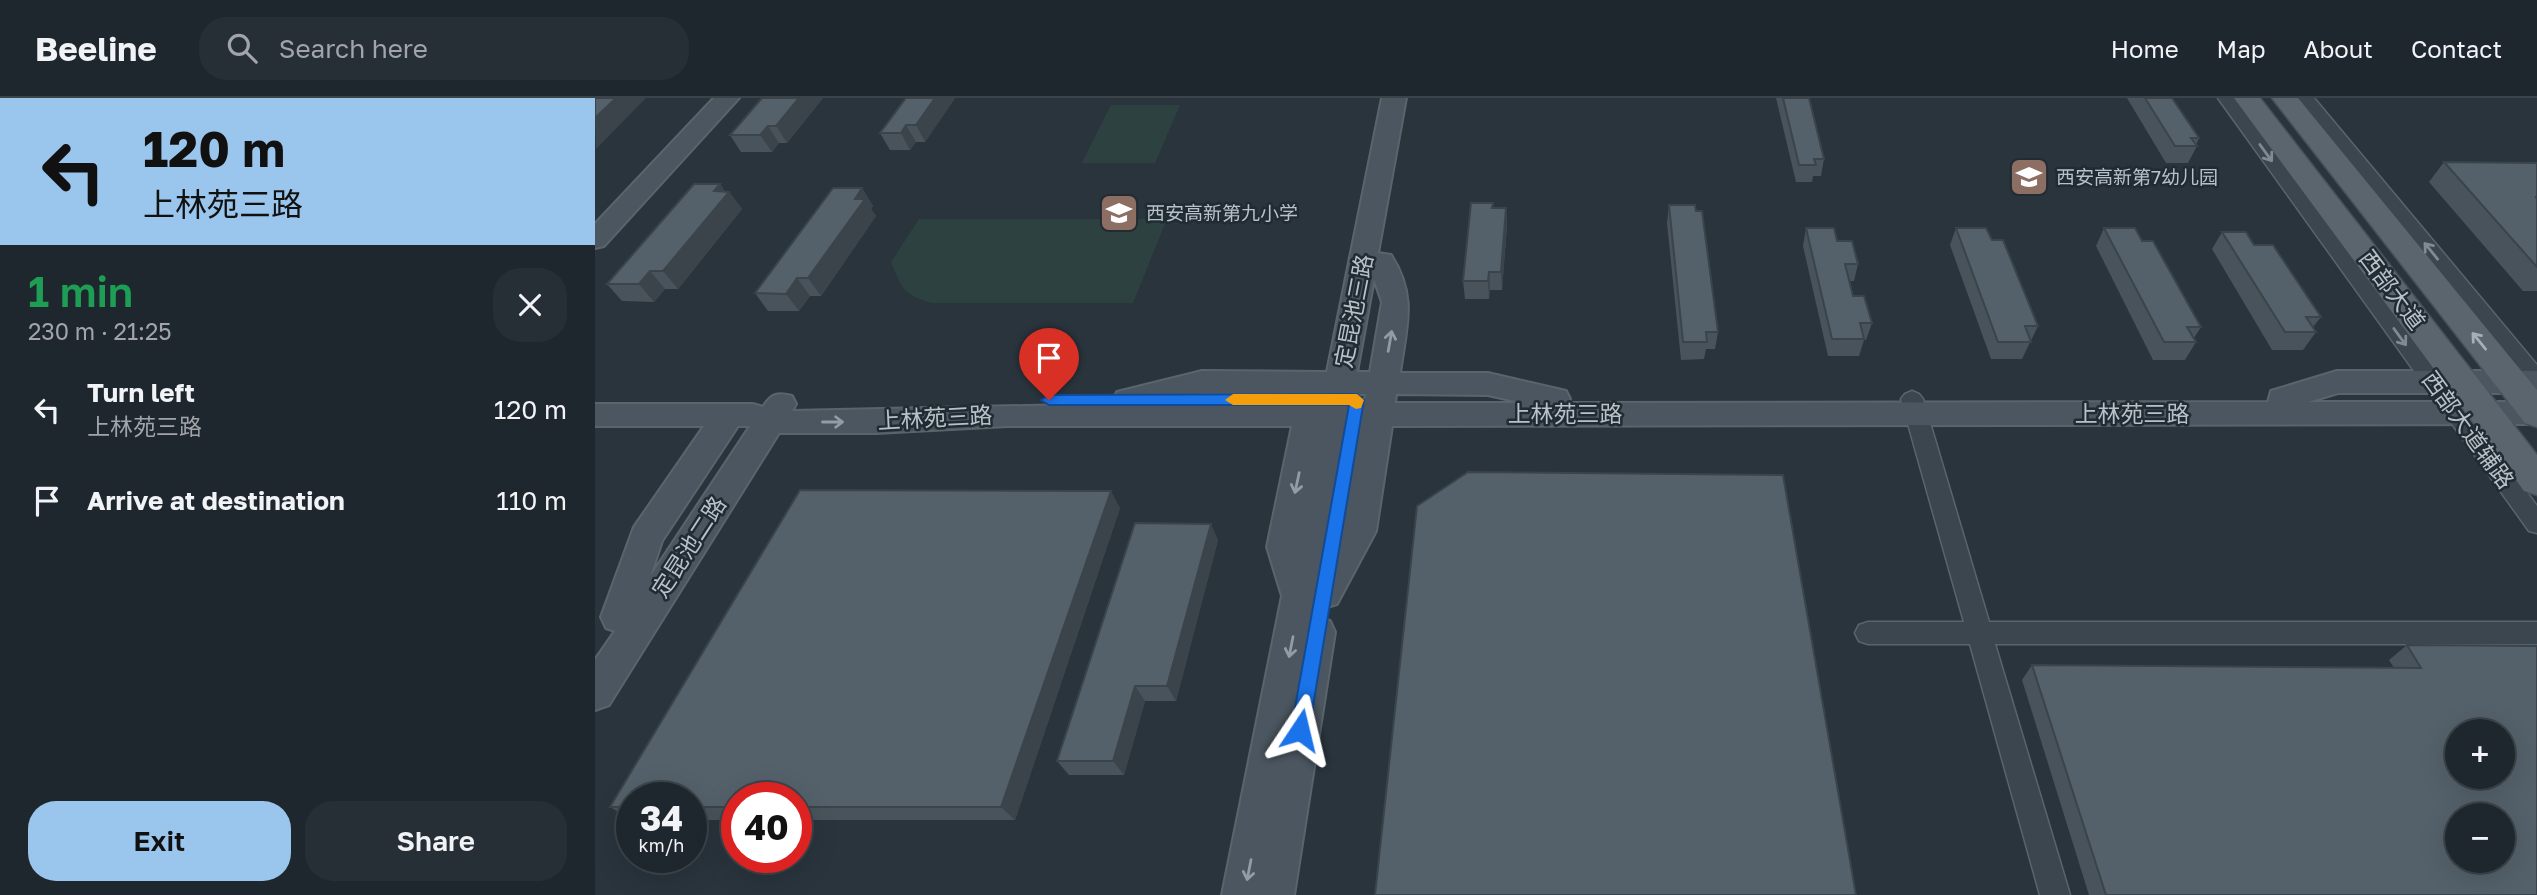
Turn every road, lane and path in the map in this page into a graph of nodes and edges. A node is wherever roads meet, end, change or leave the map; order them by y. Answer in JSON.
{"nodes":[{"id":1,"x":713,"y":98,"type":"edge"},
{"id":2,"x":727,"y":98,"type":"edge"},
{"id":3,"x":1394,"y":98,"type":"edge"},
{"id":4,"x":1409,"y":98,"type":"edge"},
{"id":5,"x":2226,"y":98,"type":"edge"},
{"id":6,"x":2247,"y":98,"type":"edge"},
{"id":7,"x":2285,"y":98,"type":"edge"},
{"id":8,"x":2306,"y":98,"type":"edge"},
{"id":9,"x":595,"y":223,"type":"edge"},
{"id":10,"x":595,"y":240,"type":"edge"},
{"id":11,"x":1373,"y":259,"type":"junction"},
{"id":12,"x":595,"y":399,"type":"edge"},
{"id":13,"x":2533,"y":401,"type":"edge"},
{"id":14,"x":2282,"y":406,"type":"junction"},
{"id":15,"x":1121,"y":407,"type":"junction"},
{"id":16,"x":1346,"y":407,"type":"junction"},
{"id":17,"x":1565,"y":407,"type":"junction"},
{"id":18,"x":1914,"y":407,"type":"junction"},
{"id":19,"x":2466,"y":407,"type":"junction"},
{"id":20,"x":765,"y":413,"type":"junction"},
{"id":21,"x":595,"y":415,"type":"edge"},
{"id":22,"x":2537,"y":481,"type":"edge"},
{"id":23,"x":2537,"y":524,"type":"edge"},
{"id":24,"x":1312,"y":596,"type":"junction"},
{"id":25,"x":1868,"y":633,"type":"dead end"},
{"id":26,"x":1980,"y":633,"type":"junction"},
{"id":27,"x":2537,"y":633,"type":"edge"},
{"id":28,"x":595,"y":654,"type":"edge"},
{"id":29,"x":595,"y":693,"type":"edge"},
{"id":30,"x":1244,"y":895,"type":"edge"},
{"id":31,"x":1272,"y":895,"type":"edge"},
{"id":32,"x":2055,"y":895,"type":"edge"}],
"edges":[{"from":1,"to":9,"type":"street"},
{"from":2,"to":10,"type":"street"},
{"from":3,"to":11,"type":"street","name":"定昆池三路"},
{"from":4,"to":11,"type":"street","name":"定昆池三路"},
{"from":5,"to":19,"type":"street","name":"西部大道辅路","one_way":true},
{"from":6,"to":19,"type":"main road","name":"西部大道"},
{"from":13,"to":7,"type":"main road","name":"西部大道","one_way":true},
{"from":13,"to":8,"type":"street","one_way":true},
{"from":11,"to":16,"type":"street","name":"定昆池三路"},
{"from":12,"to":20,"type":"street","name":"上林苑三路"},
{"from":13,"to":19,"type":"street"},
{"from":13,"to":19,"type":"street"},
{"from":14,"to":18,"type":"street","name":"上林苑三路"},
{"from":14,"to":19,"type":"street"},
{"from":14,"to":19,"type":"street"},
{"from":15,"to":16,"type":"street"},
{"from":15,"to":16,"type":"street"},
{"from":15,"to":20,"type":"street","name":"上林苑三路"},
{"from":16,"to":17,"type":"street"},
{"from":16,"to":17,"type":"street"},
{"from":16,"to":24,"type":"street","name":"定昆池三路"},
{"from":16,"to":24,"type":"street"},
{"from":17,"to":18,"type":"street","name":"上林苑三路"},
{"from":18,"to":26,"type":"street"},
{"from":19,"to":22,"type":"main road","name":"西部大道"},
{"from":19,"to":23,"type":"street","name":"西部大道辅路"},
{"from":20,"to":21,"type":"street","name":"上林苑三路"},
{"from":20,"to":28,"type":"street","name":"定昆池二路"},
{"from":20,"to":29,"type":"street","name":"定昆池二路"},
{"from":24,"to":30,"type":"street","name":"定昆池三路","one_way":true},
{"from":24,"to":31,"type":"street","name":"定昆池三路"},
{"from":25,"to":26,"type":"street"},
{"from":26,"to":27,"type":"street"},
{"from":26,"to":32,"type":"street"}]}
